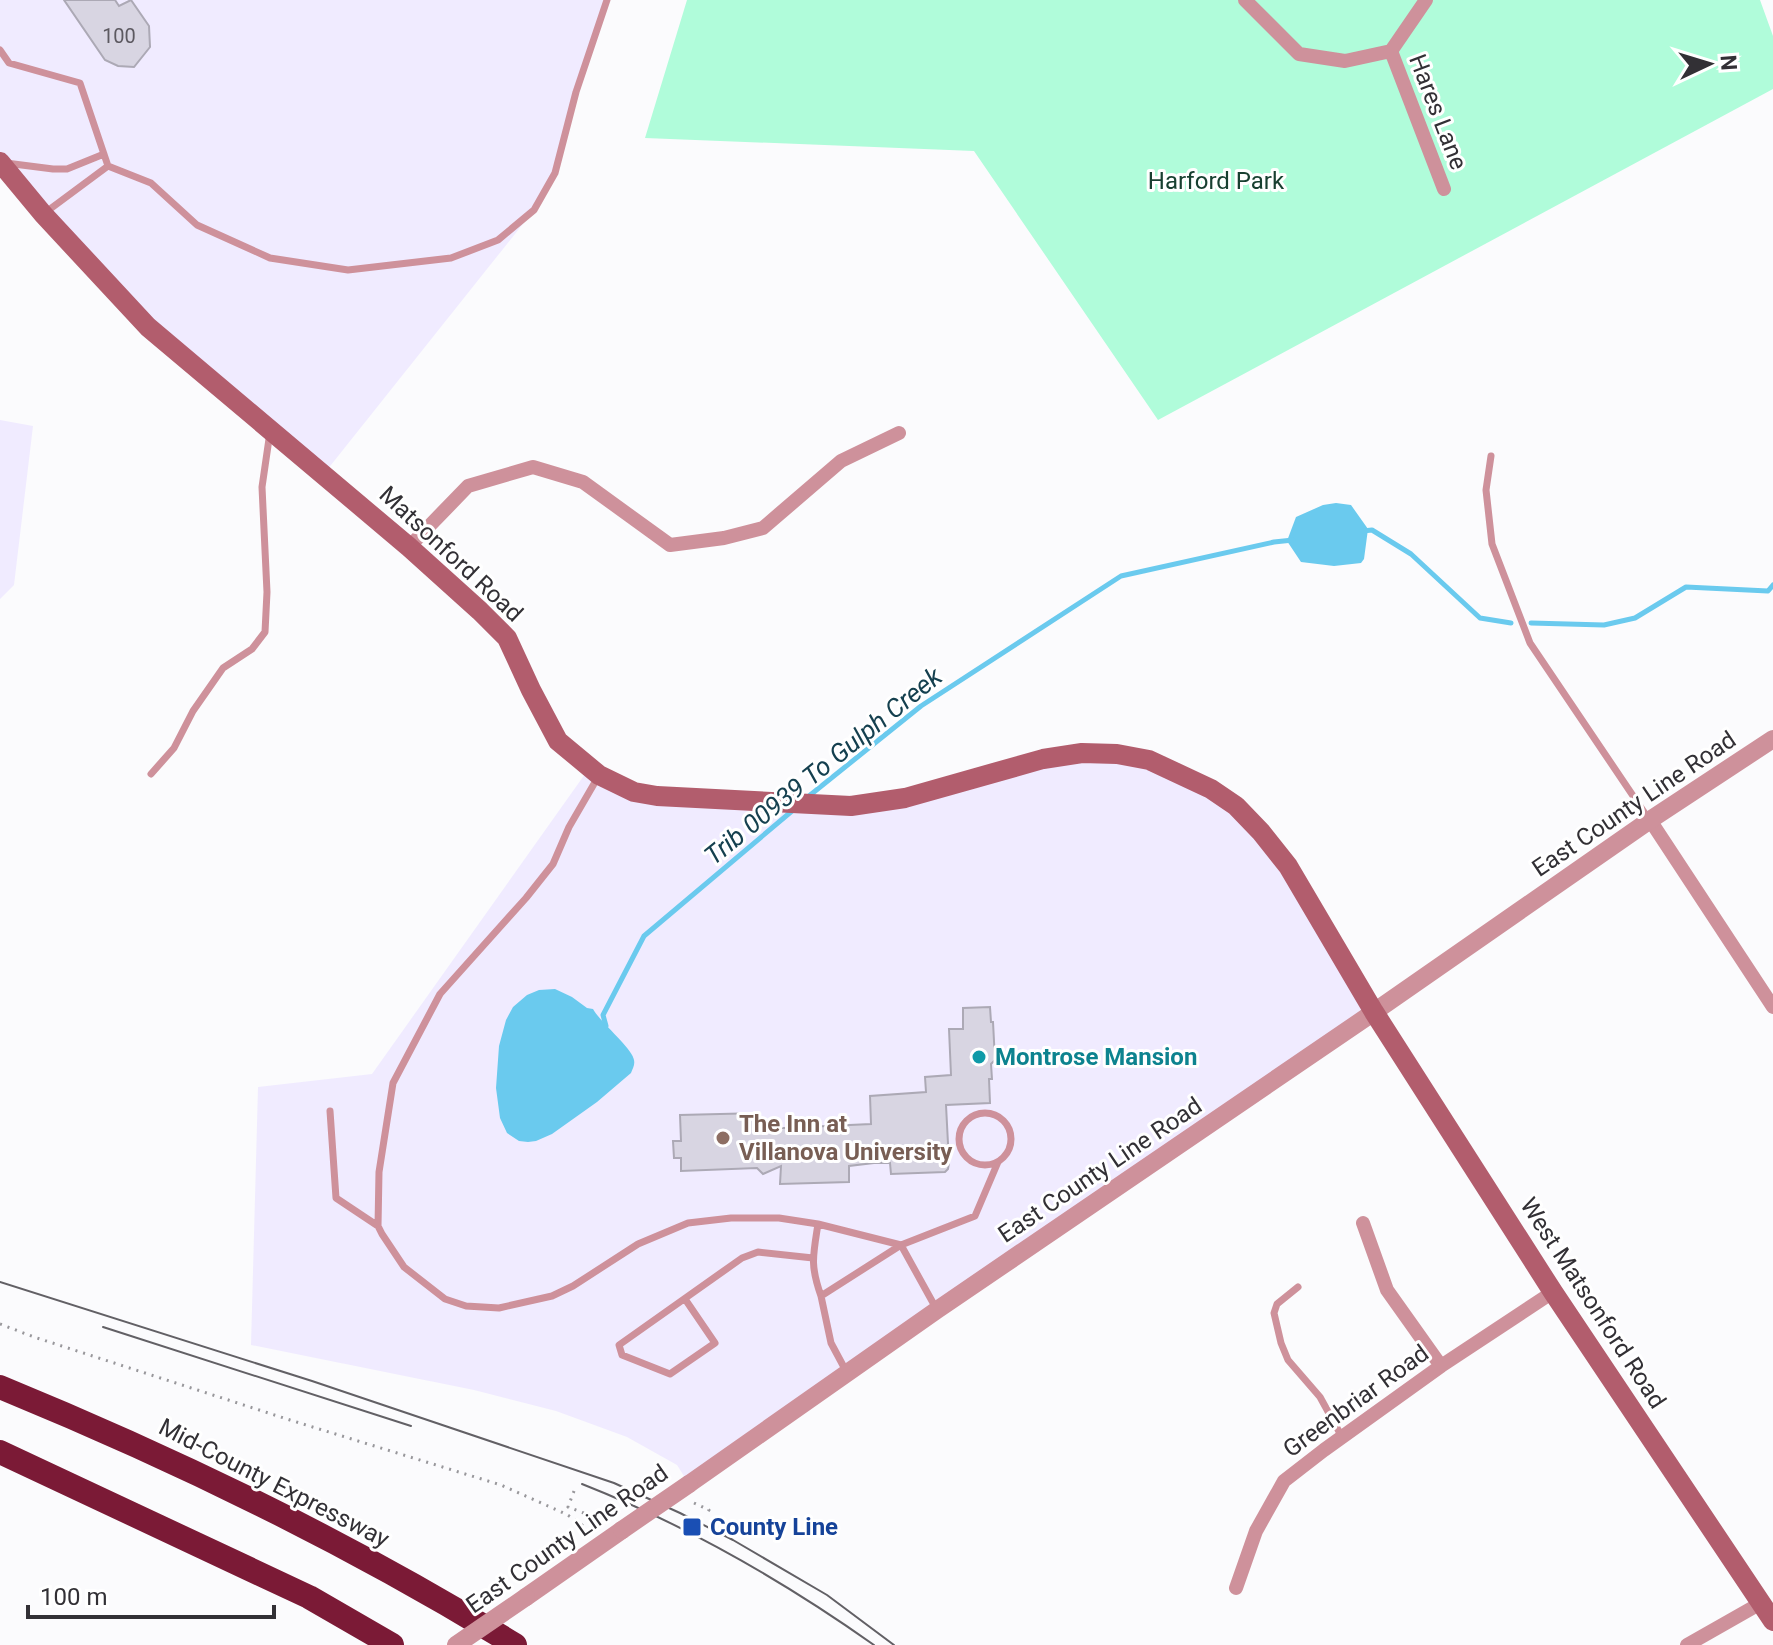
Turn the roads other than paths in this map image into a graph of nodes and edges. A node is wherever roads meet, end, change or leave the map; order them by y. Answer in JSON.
{"nodes":[{"id":1,"x":607,"y":0,"type":"edge"},
{"id":2,"x":1245,"y":0,"type":"edge"},
{"id":3,"x":1426,"y":0,"type":"edge"},
{"id":4,"x":0,"y":50,"type":"edge"},
{"id":5,"x":1391,"y":51,"type":"junction"},
{"id":6,"x":104,"y":154,"type":"junction"},
{"id":7,"x":0,"y":162,"type":"edge"},
{"id":8,"x":108,"y":166,"type":"junction"},
{"id":9,"x":1444,"y":189,"type":"dead end"},
{"id":10,"x":43,"y":214,"type":"junction"},
{"id":11,"x":271,"y":430,"type":"junction"},
{"id":12,"x":899,"y":433,"type":"dead end"},
{"id":13,"x":1491,"y":456,"type":"dead end"},
{"id":14,"x":409,"y":547,"type":"junction"},
{"id":15,"x":1773,"y":739,"type":"edge"},
{"id":16,"x":151,"y":774,"type":"dead end"},
{"id":17,"x":599,"y":775,"type":"junction"},
{"id":18,"x":1650,"y":820,"type":"junction"},
{"id":19,"x":1773,"y":1007,"type":"edge"},
{"id":20,"x":1374,"y":1012,"type":"junction"},
{"id":21,"x":330,"y":1111,"type":"dead end"},
{"id":22,"x":998,"y":1162,"type":"junction"},
{"id":23,"x":1363,"y":1223,"type":"dead end"},
{"id":24,"x":818,"y":1224,"type":"junction"},
{"id":25,"x":378,"y":1226,"type":"junction"},
{"id":26,"x":901,"y":1245,"type":"junction"},
{"id":27,"x":813,"y":1258,"type":"junction"},
{"id":28,"x":1298,"y":1287,"type":"dead end"},
{"id":29,"x":1553,"y":1292,"type":"junction"},
{"id":30,"x":821,"y":1296,"type":"junction"},
{"id":31,"x":685,"y":1299,"type":"junction"},
{"id":32,"x":937,"y":1310,"type":"junction"},
{"id":33,"x":1441,"y":1366,"type":"junction"},
{"id":34,"x":848,"y":1373,"type":"junction"},
{"id":35,"x":0,"y":1387,"type":"edge"},
{"id":36,"x":1342,"y":1437,"type":"junction"},
{"id":37,"x":0,"y":1452,"type":"edge"},
{"id":38,"x":1236,"y":1588,"type":"dead end"},
{"id":39,"x":1761,"y":1603,"type":"junction"},
{"id":40,"x":1773,"y":1621,"type":"edge"},
{"id":41,"x":392,"y":1645,"type":"edge"},
{"id":42,"x":456,"y":1645,"type":"edge"},
{"id":43,"x":515,"y":1645,"type":"edge"},
{"id":44,"x":1687,"y":1645,"type":"edge"}],
"edges":[{"from":1,"to":8,"type":"lane"},
{"from":2,"to":5,"type":"street","name":"Hares Lane"},
{"from":3,"to":5,"type":"street","name":"Hares Lane"},
{"from":4,"to":6,"type":"lane"},
{"from":5,"to":9,"type":"street","name":"Hares Lane"},
{"from":6,"to":7,"type":"lane"},
{"from":6,"to":8,"type":"lane"},
{"from":7,"to":10,"type":"main road","name":"Matsonford Road"},
{"from":8,"to":10,"type":"lane"},
{"from":10,"to":11,"type":"main road","name":"Matsonford Road"},
{"from":11,"to":14,"type":"main road","name":"Matsonford Road"},
{"from":11,"to":16,"type":"lane"},
{"from":12,"to":14,"type":"street"},
{"from":13,"to":18,"type":"lane"},
{"from":14,"to":17,"type":"main road","name":"Matsonford Road"},
{"from":15,"to":18,"type":"street","name":"East County Line Road"},
{"from":17,"to":20,"type":"main road","name":"Matsonford Road"},
{"from":17,"to":25,"type":"lane"},
{"from":18,"to":19,"type":"street"},
{"from":18,"to":20,"type":"street","name":"East County Line Road"},
{"from":20,"to":29,"type":"main road","name":"West Matsonford Road"},
{"from":20,"to":32,"type":"street","name":"East County Line Road"},
{"from":21,"to":25,"type":"lane"},
{"from":22,"to":22,"type":"lane"},
{"from":22,"to":26,"type":"lane"},
{"from":23,"to":33,"type":"street"},
{"from":24,"to":25,"type":"lane"},
{"from":24,"to":26,"type":"lane"},
{"from":24,"to":27,"type":"lane"},
{"from":26,"to":30,"type":"lane"},
{"from":26,"to":32,"type":"lane"},
{"from":27,"to":30,"type":"lane"},
{"from":27,"to":31,"type":"lane"},
{"from":28,"to":36,"type":"lane"},
{"from":29,"to":33,"type":"street","name":"Greenbriar Road"},
{"from":29,"to":39,"type":"main road","name":"West Matsonford Road"},
{"from":30,"to":34,"type":"lane"},
{"from":31,"to":31,"type":"lane"},
{"from":32,"to":34,"type":"street","name":"East County Line Road"},
{"from":33,"to":36,"type":"street","name":"Greenbriar Road"},
{"from":34,"to":42,"type":"street","name":"East County Line Road","bridge":true},
{"from":35,"to":43,"type":"highway","name":"Mid-County Expressway"},
{"from":36,"to":38,"type":"street","name":"Greenbriar Road"},
{"from":37,"to":41,"type":"highway"},
{"from":39,"to":40,"type":"main road","name":"West Matsonford Road"},
{"from":39,"to":44,"type":"street"}]}
